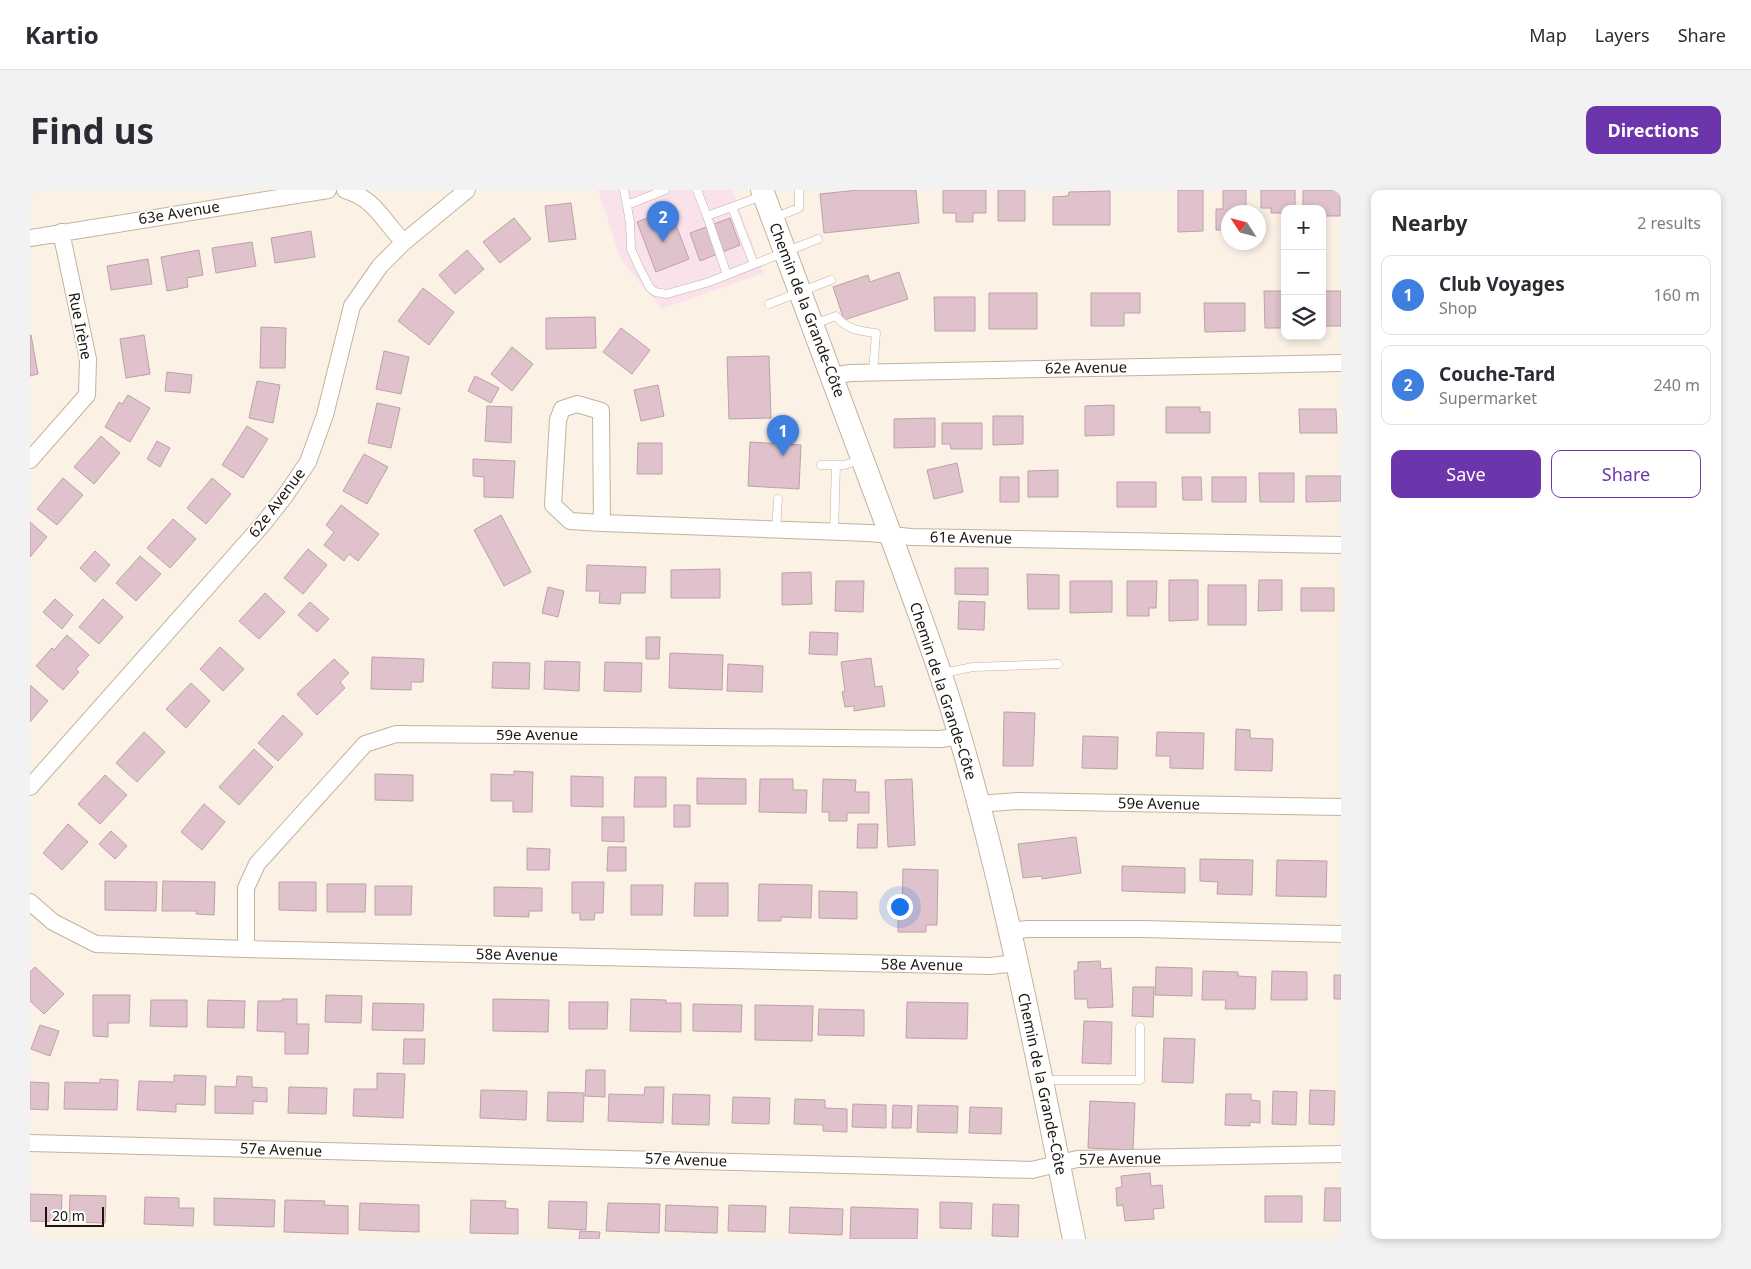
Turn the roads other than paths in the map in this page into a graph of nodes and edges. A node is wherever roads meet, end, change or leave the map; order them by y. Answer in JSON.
{"nodes":[{"id":1,"x":328,"y":190,"type":"edge"},
{"id":2,"x":345,"y":190,"type":"edge"},
{"id":3,"x":466,"y":190,"type":"edge"},
{"id":4,"x":624,"y":190,"type":"edge"},
{"id":5,"x":665,"y":190,"type":"edge"},
{"id":6,"x":696,"y":190,"type":"edge"},
{"id":7,"x":799,"y":190,"type":"edge"},
{"id":8,"x":763,"y":193,"type":"edge"},
{"id":9,"x":627,"y":204,"type":"junction"},
{"id":10,"x":732,"y":207,"type":"junction"},
{"id":11,"x":707,"y":216,"type":"junction"},
{"id":12,"x":772,"y":218,"type":"junction"},
{"id":13,"x":61,"y":232,"type":"junction"},
{"id":14,"x":30,"y":238,"type":"edge"},
{"id":15,"x":818,"y":239,"type":"dead end"},
{"id":16,"x":404,"y":242,"type":"junction"},
{"id":17,"x":785,"y":252,"type":"junction"},
{"id":18,"x":754,"y":264,"type":"junction"},
{"id":19,"x":727,"y":274,"type":"junction"},
{"id":20,"x":831,"y":280,"type":"dead end"},
{"id":21,"x":800,"y":292,"type":"junction"},
{"id":22,"x":769,"y":304,"type":"dead end"},
{"id":23,"x":812,"y":325,"type":"junction"},
{"id":24,"x":1341,"y":363,"type":"edge"},
{"id":25,"x":873,"y":372,"type":"junction"},
{"id":26,"x":832,"y":376,"type":"junction"},
{"id":27,"x":862,"y":459,"type":"junction"},
{"id":28,"x":30,"y":460,"type":"edge"},
{"id":29,"x":836,"y":465,"type":"junction"},
{"id":30,"x":821,"y":466,"type":"dead end"},
{"id":31,"x":778,"y":499,"type":"dead end"},
{"id":32,"x":602,"y":523,"type":"junction"},
{"id":33,"x":776,"y":530,"type":"junction"},
{"id":34,"x":834,"y":532,"type":"junction"},
{"id":35,"x":890,"y":535,"type":"junction"},
{"id":36,"x":1341,"y":545,"type":"edge"},
{"id":37,"x":1058,"y":664,"type":"dead end"},
{"id":38,"x":940,"y":673,"type":"junction"},
{"id":39,"x":960,"y":736,"type":"junction"},
{"id":40,"x":30,"y":787,"type":"edge"},
{"id":41,"x":978,"y":804,"type":"junction"},
{"id":42,"x":1341,"y":808,"type":"edge"},
{"id":43,"x":30,"y":902,"type":"edge"},
{"id":44,"x":1009,"y":931,"type":"junction"},
{"id":45,"x":1341,"y":934,"type":"edge"},
{"id":46,"x":246,"y":949,"type":"junction"},
{"id":47,"x":1016,"y":963,"type":"junction"},
{"id":48,"x":1140,"y":1027,"type":"dead end"},
{"id":49,"x":1042,"y":1080,"type":"junction"},
{"id":50,"x":30,"y":1143,"type":"edge"},
{"id":51,"x":1341,"y":1154,"type":"edge"},
{"id":52,"x":1058,"y":1163,"type":"junction"},
{"id":53,"x":1074,"y":1239,"type":"edge"}],
"edges":[{"from":1,"to":13,"type":"street","name":"63e Avenue"},
{"from":2,"to":16,"type":"street"},
{"from":3,"to":16,"type":"street","name":"62e Avenue"},
{"from":4,"to":9,"type":"lane"},
{"from":5,"to":9,"type":"lane"},
{"from":6,"to":11,"type":"lane"},
{"from":7,"to":12,"type":"lane"},
{"from":8,"to":10,"type":"lane"},
{"from":8,"to":12,"type":"main road","name":"Chemin de la Grande-Côte"},
{"from":9,"to":19,"type":"lane"},
{"from":10,"to":11,"type":"lane"},
{"from":10,"to":18,"type":"lane"},
{"from":11,"to":19,"type":"lane"},
{"from":12,"to":17,"type":"main road","name":"Chemin de la Grande-Côte"},
{"from":13,"to":14,"type":"street","name":"63e Avenue"},
{"from":13,"to":28,"type":"street","name":"Rue Irène"},
{"from":15,"to":17,"type":"lane"},
{"from":16,"to":40,"type":"street","name":"62e Avenue"},
{"from":17,"to":18,"type":"lane"},
{"from":17,"to":21,"type":"main road","name":"Chemin de la Grande-Côte"},
{"from":18,"to":19,"type":"lane"},
{"from":20,"to":21,"type":"lane"},
{"from":21,"to":22,"type":"lane"},
{"from":21,"to":23,"type":"main road","name":"Chemin de la Grande-Côte"},
{"from":23,"to":25,"type":"lane"},
{"from":23,"to":26,"type":"main road","name":"Chemin de la Grande-Côte"},
{"from":24,"to":25,"type":"street","name":"62e Avenue"},
{"from":25,"to":26,"type":"street","name":"62e Avenue"},
{"from":26,"to":27,"type":"main road","name":"Chemin de la Grande-Côte"},
{"from":27,"to":29,"type":"lane"},
{"from":27,"to":35,"type":"main road","name":"Chemin de la Grande-Côte"},
{"from":29,"to":30,"type":"lane"},
{"from":29,"to":34,"type":"lane"},
{"from":31,"to":33,"type":"lane"},
{"from":32,"to":32,"type":"street","name":"61e Avenue"},
{"from":32,"to":33,"type":"street","name":"61e Avenue"},
{"from":33,"to":34,"type":"street","name":"61e Avenue"},
{"from":34,"to":35,"type":"street","name":"61e Avenue"},
{"from":35,"to":36,"type":"street","name":"61e Avenue"},
{"from":35,"to":38,"type":"main road","name":"Chemin de la Grande-Côte"},
{"from":37,"to":38,"type":"lane"},
{"from":38,"to":39,"type":"main road","name":"Chemin de la Grande-Côte"},
{"from":39,"to":41,"type":"main road","name":"Chemin de la Grande-Côte"},
{"from":39,"to":46,"type":"street","name":"59e Avenue"},
{"from":41,"to":42,"type":"street","name":"59e Avenue"},
{"from":41,"to":44,"type":"main road","name":"Chemin de la Grande-Côte"},
{"from":43,"to":46,"type":"street","name":"58e Avenue"},
{"from":44,"to":45,"type":"street"},
{"from":44,"to":47,"type":"main road","name":"Chemin de la Grande-Côte"},
{"from":46,"to":47,"type":"street","name":"58e Avenue"},
{"from":47,"to":49,"type":"main road","name":"Chemin de la Grande-Côte"},
{"from":48,"to":49,"type":"lane"},
{"from":49,"to":52,"type":"main road","name":"Chemin de la Grande-Côte"},
{"from":50,"to":52,"type":"street","name":"57e Avenue"},
{"from":51,"to":52,"type":"street","name":"57e Avenue"},
{"from":52,"to":53,"type":"main road","name":"Chemin de la Grande-Côte"}]}
